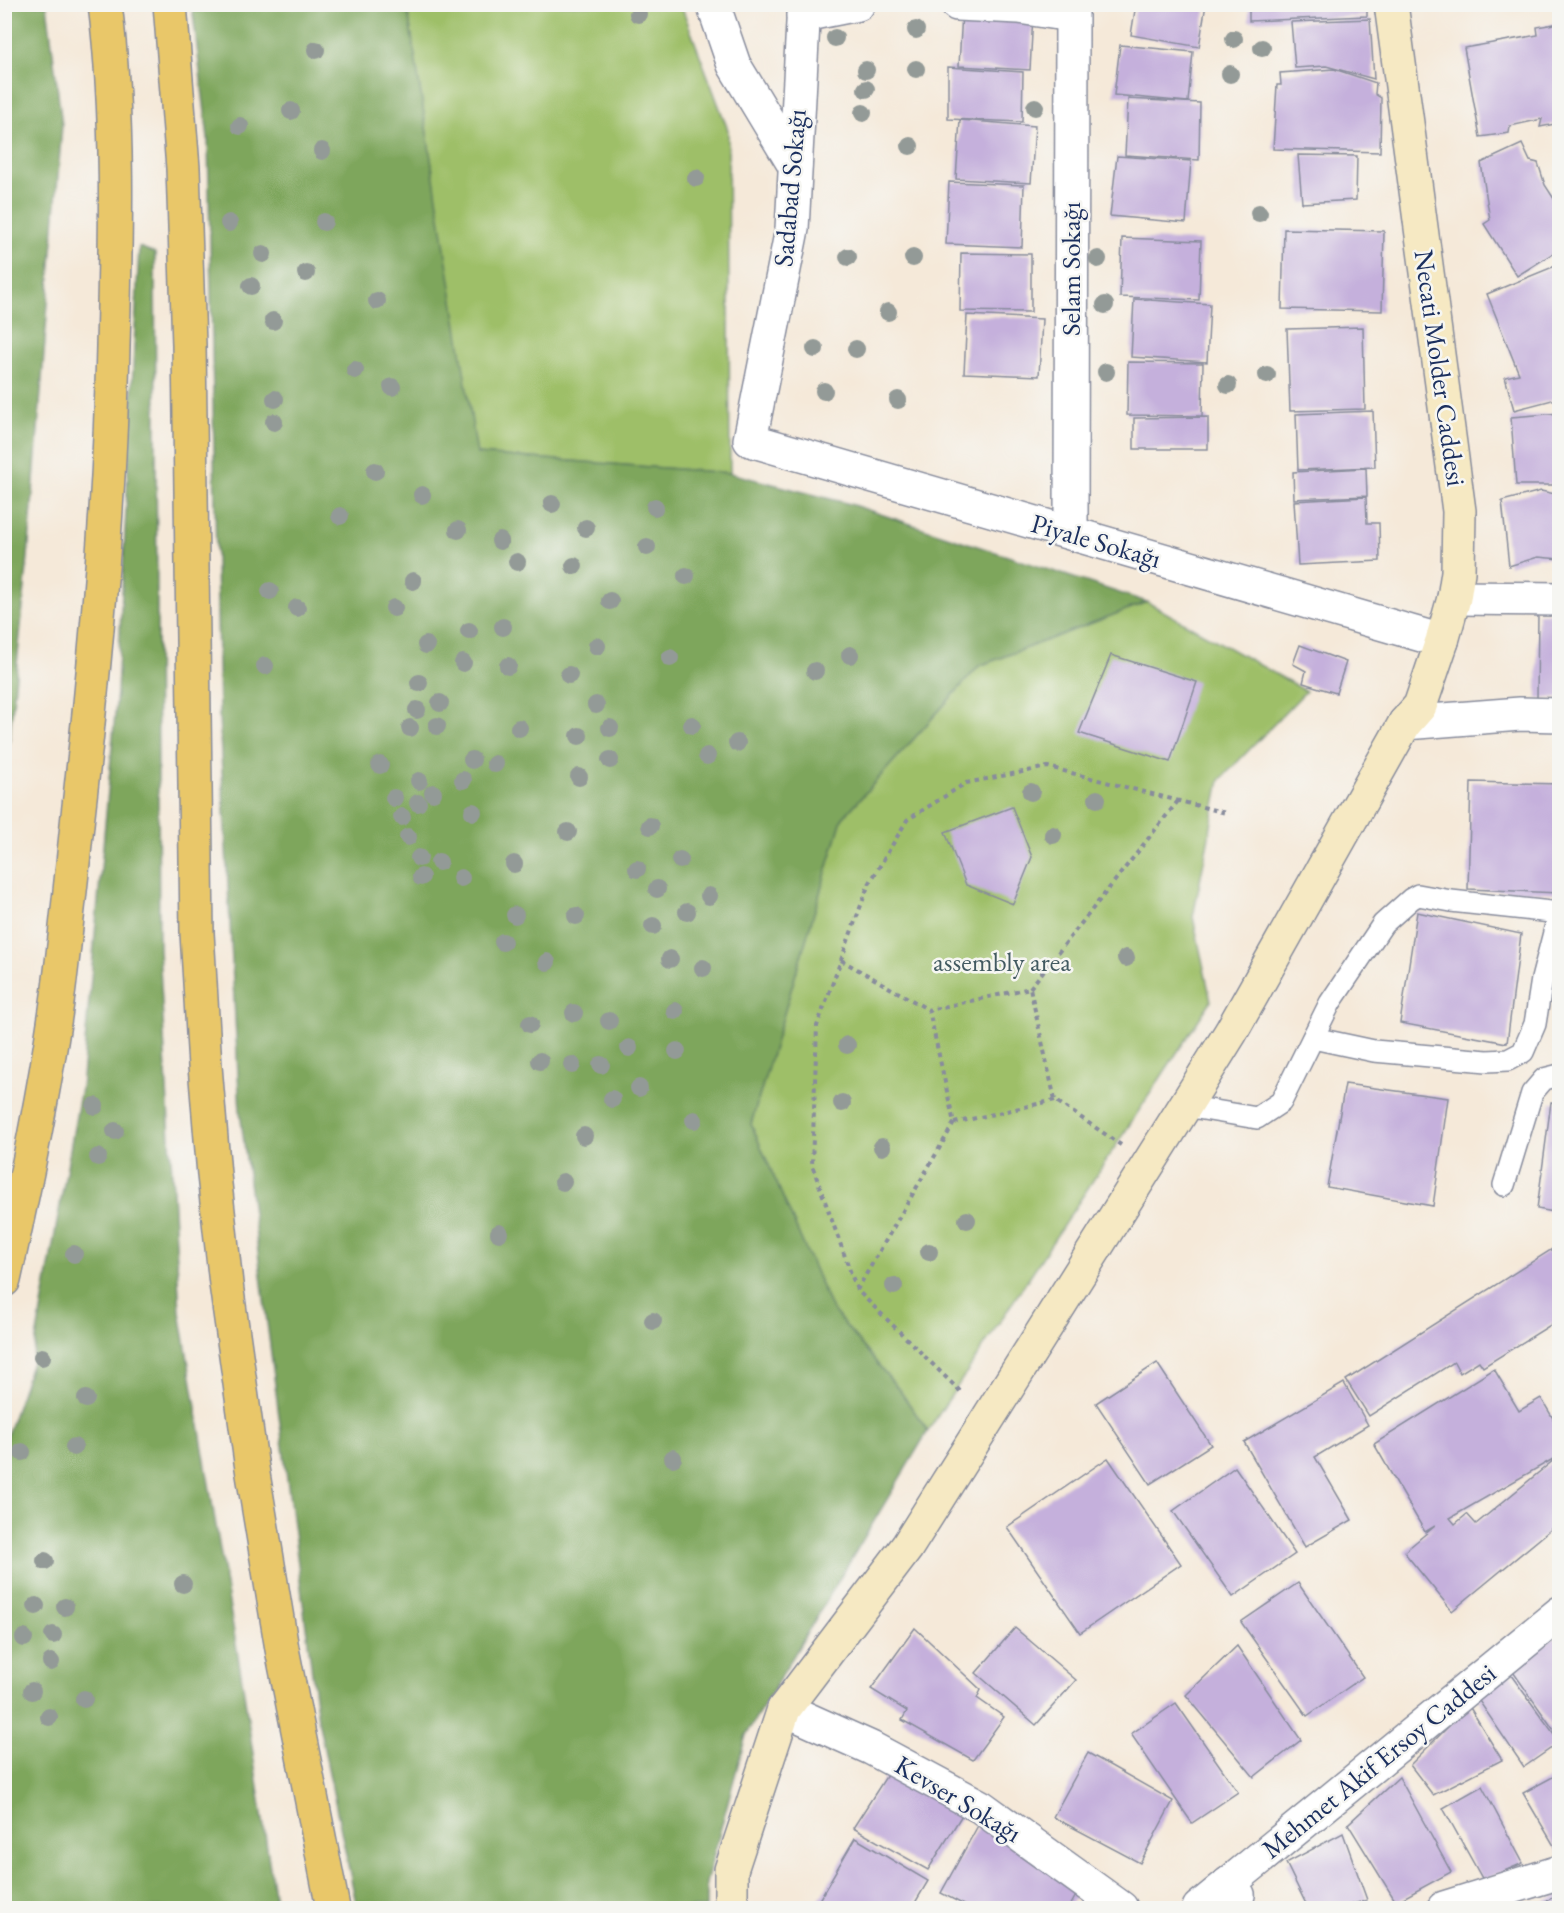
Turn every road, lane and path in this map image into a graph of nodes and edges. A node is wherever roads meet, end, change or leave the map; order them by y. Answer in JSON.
{"nodes":[{"id":1,"x":105,"y":4,"type":"edge"},
{"id":2,"x":170,"y":4,"type":"edge"},
{"id":3,"x":713,"y":4,"type":"edge"},
{"id":4,"x":858,"y":4,"type":"edge"},
{"id":5,"x":957,"y":4,"type":"edge"},
{"id":6,"x":1391,"y":4,"type":"edge"},
{"id":7,"x":803,"y":10,"type":"edge"},
{"id":8,"x":1071,"y":10,"type":"edge"},
{"id":9,"x":795,"y":166,"type":"junction"},
{"id":10,"x":750,"y":440,"type":"joint"},
{"id":11,"x":1071,"y":533,"type":"junction"},
{"id":12,"x":1454,"y":598,"type":"junction"},
{"id":13,"x":1560,"y":599,"type":"edge"},
{"id":14,"x":1442,"y":641,"type":"junction"},
{"id":15,"x":1560,"y":715,"type":"edge"},
{"id":16,"x":1405,"y":723,"type":"junction"},
{"id":17,"x":1178,"y":801,"type":"junction"},
{"id":18,"x":1226,"y":813,"type":"dead end"},
{"id":19,"x":1559,"y":914,"type":"edge"},
{"id":20,"x":841,"y":960,"type":"junction"},
{"id":21,"x":1030,"y":988,"type":"junction"},
{"id":22,"x":929,"y":1010,"type":"junction"},
{"id":23,"x":1313,"y":1038,"type":"junction"},
{"id":24,"x":1560,"y":1075,"type":"edge"},
{"id":25,"x":1055,"y":1100,"type":"junction"},
{"id":26,"x":1185,"y":1106,"type":"junction"},
{"id":27,"x":954,"y":1123,"type":"junction"},
{"id":28,"x":1149,"y":1164,"type":"junction"},
{"id":29,"x":1504,"y":1185,"type":"dead end"},
{"id":30,"x":4,"y":1280,"type":"edge"},
{"id":31,"x":857,"y":1290,"type":"junction"},
{"id":32,"x":988,"y":1419,"type":"junction"},
{"id":33,"x":1560,"y":1613,"type":"edge"},
{"id":34,"x":784,"y":1709,"type":"junction"},
{"id":35,"x":1560,"y":1872,"type":"edge"},
{"id":36,"x":1237,"y":1899,"type":"edge"},
{"id":37,"x":333,"y":1908,"type":"edge"},
{"id":38,"x":731,"y":1908,"type":"edge"},
{"id":39,"x":1121,"y":1908,"type":"edge"},
{"id":40,"x":1199,"y":1908,"type":"edge"},
{"id":41,"x":1444,"y":1908,"type":"edge"}],
"edges":[{"from":1,"to":30,"type":"highway"},
{"from":2,"to":37,"type":"highway"},
{"from":3,"to":9,"type":"street"},
{"from":4,"to":7,"type":"street"},
{"from":5,"to":8,"type":"street"},
{"from":6,"to":12,"type":"main road","name":"Necati Molder Caddesi"},
{"from":7,"to":9,"type":"street","name":"Sadabad Sokağı"},
{"from":8,"to":11,"type":"street","name":"Selam Sokağı"},
{"from":9,"to":10,"type":"street","name":"Sadabad Sokağı"},
{"from":10,"to":11,"type":"street","name":"Piyale Sokağı"},
{"from":11,"to":14,"type":"street","name":"Piyale Sokağı"},
{"from":12,"to":13,"type":"street"},
{"from":12,"to":14,"type":"main road","name":"Necati Molder Caddesi"},
{"from":14,"to":16,"type":"main road","name":"Necati Molder Caddesi"},
{"from":15,"to":16,"type":"street"},
{"from":16,"to":26,"type":"main road","name":"Necati Molder Caddesi"},
{"from":17,"to":18,"type":"path"},
{"from":17,"to":20,"type":"path"},
{"from":17,"to":21,"type":"path"},
{"from":19,"to":23,"type":"lane"},
{"from":19,"to":23,"type":"lane"},
{"from":20,"to":22,"type":"path"},
{"from":20,"to":31,"type":"path"},
{"from":21,"to":22,"type":"path"},
{"from":21,"to":25,"type":"path"},
{"from":22,"to":27,"type":"path"},
{"from":23,"to":26,"type":"lane"},
{"from":24,"to":29,"type":"lane"},
{"from":25,"to":27,"type":"path"},
{"from":25,"to":28,"type":"path"},
{"from":26,"to":28,"type":"main road","name":"Necati Molder Caddesi"},
{"from":27,"to":31,"type":"path"},
{"from":28,"to":32,"type":"main road","name":"Necati Molder Caddesi"},
{"from":31,"to":32,"type":"path"},
{"from":32,"to":34,"type":"main road","name":"Necati Molder Caddesi"},
{"from":33,"to":36,"type":"street","name":"Mehmet Akif Ersoy Caddesi"},
{"from":34,"to":38,"type":"main road","name":"Necati Molder Caddesi"},
{"from":34,"to":39,"type":"street","name":"Kevser Sokağı"},
{"from":35,"to":41,"type":"street"},
{"from":36,"to":40,"type":"street","name":"Mehmet Akif Ersoy Caddesi"}]}
